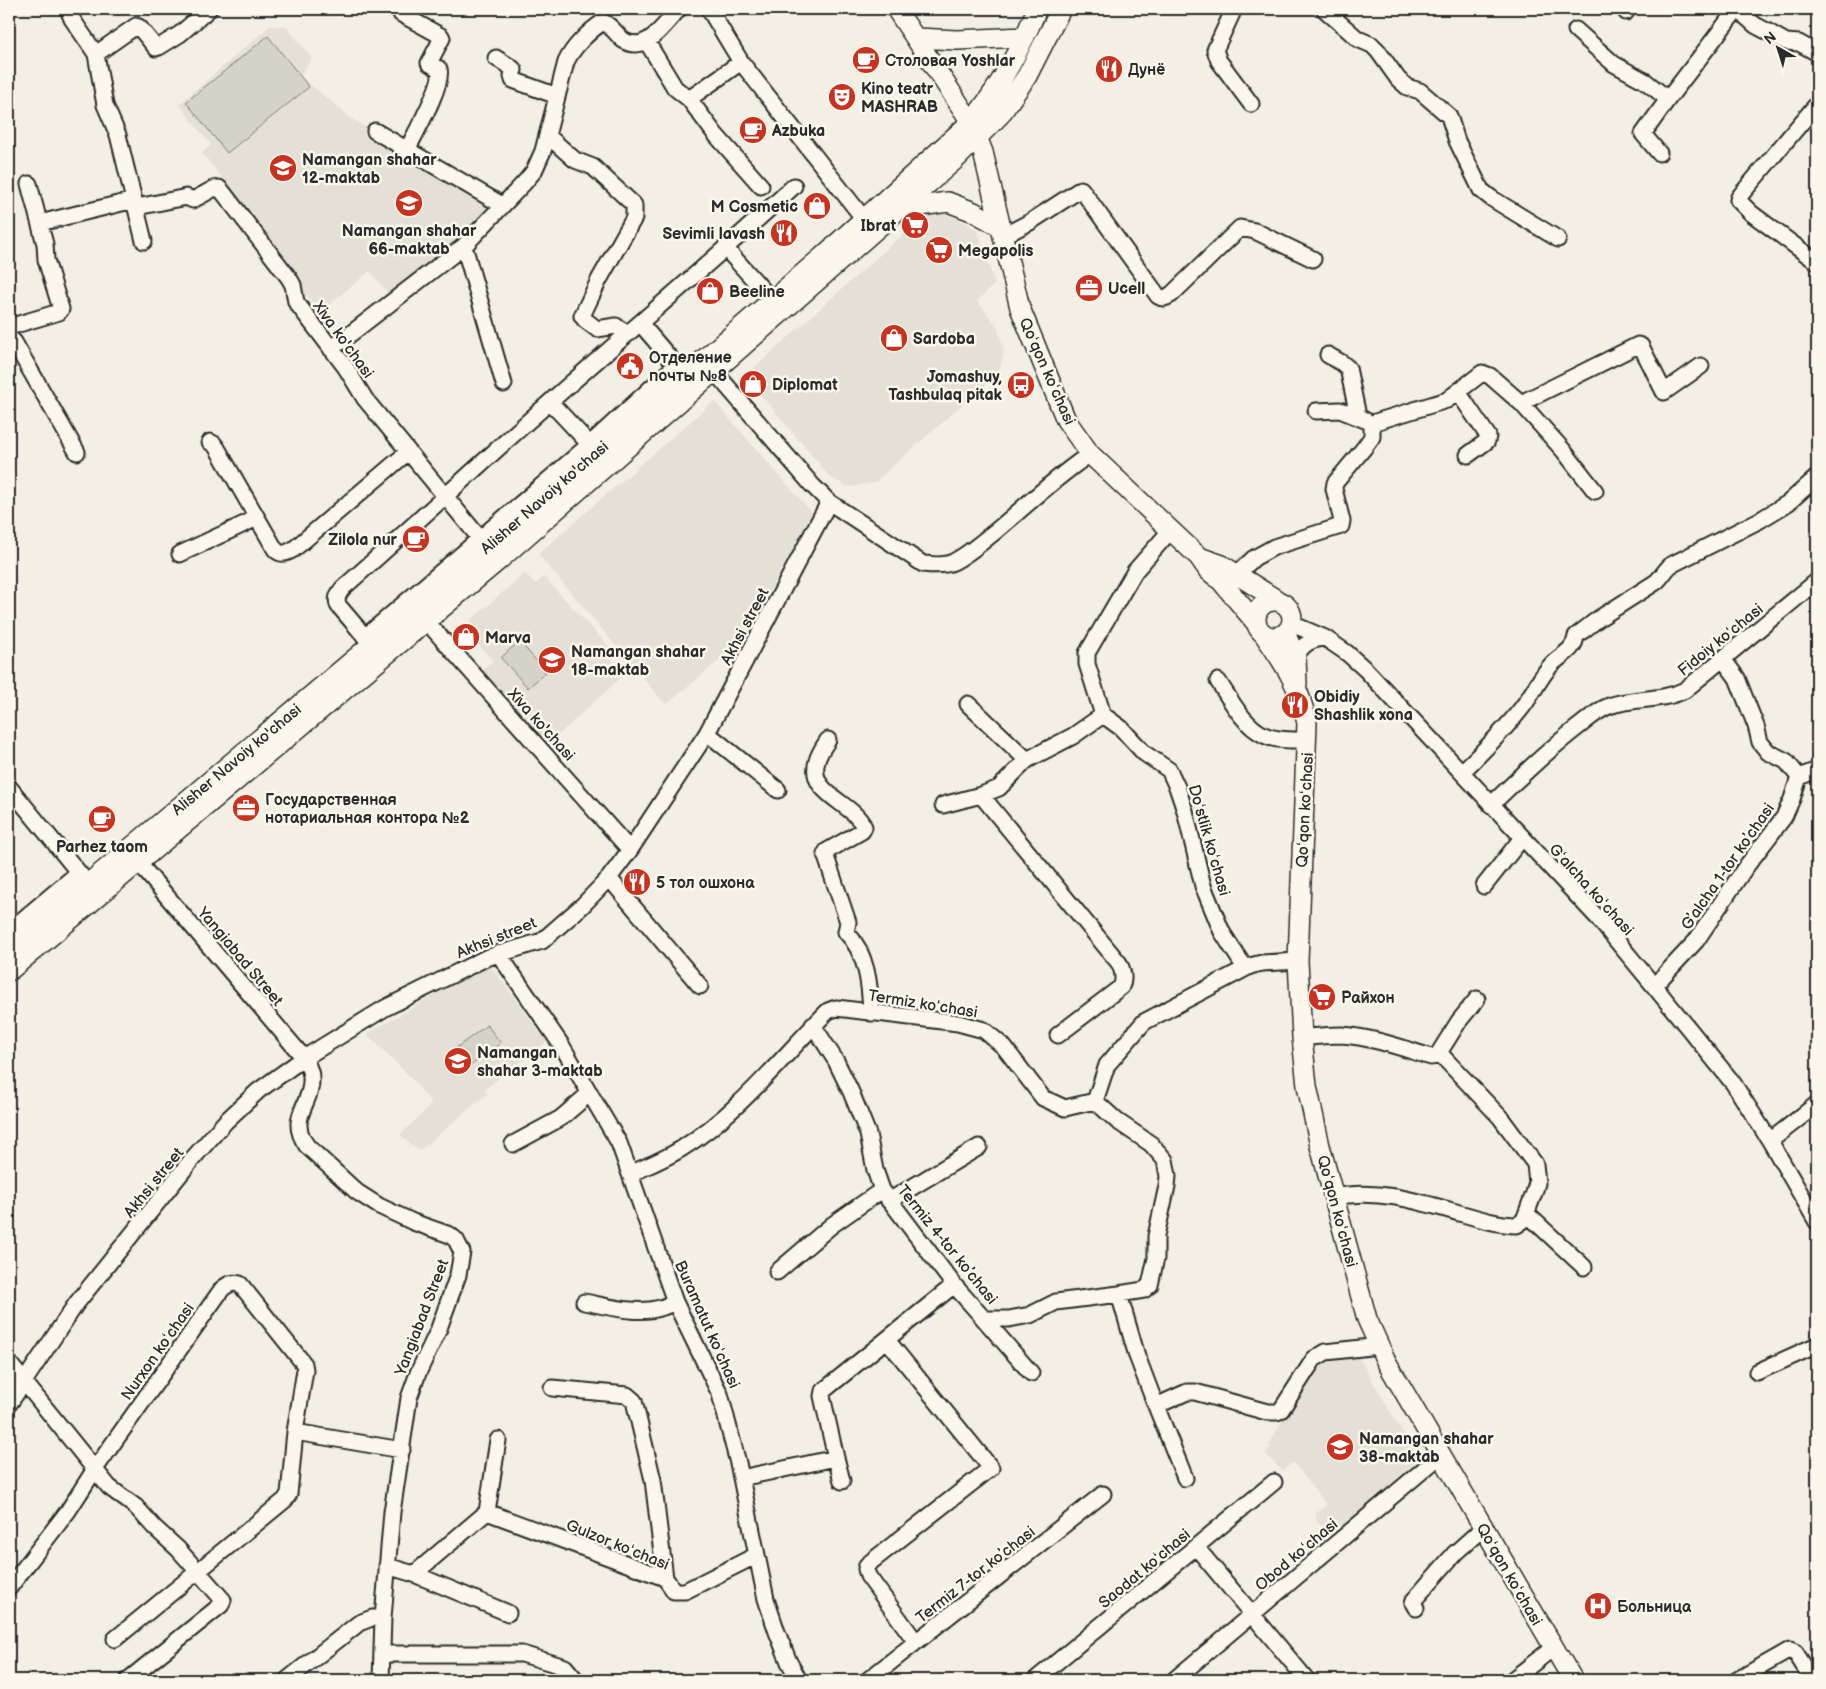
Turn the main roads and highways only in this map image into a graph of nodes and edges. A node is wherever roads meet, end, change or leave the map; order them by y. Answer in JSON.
{"nodes":[{"id":1,"x":896,"y":9,"type":"edge"},
{"id":2,"x":1038,"y":9,"type":"edge"},
{"id":3,"x":1060,"y":9,"type":"edge"},
{"id":4,"x":1026,"y":37,"type":"junction"},
{"id":5,"x":917,"y":38,"type":"junction"},
{"id":6,"x":974,"y":130,"type":"junction"},
{"id":7,"x":899,"y":209,"type":"junction"},
{"id":8,"x":1002,"y":232,"type":"junction"},
{"id":9,"x":1200,"y":557,"type":"junction"},
{"id":10,"x":1277,"y":600,"type":"junction"},
{"id":11,"x":1259,"y":628,"type":"junction"},
{"id":12,"x":1288,"y":628,"type":"junction"},
{"id":13,"x":1298,"y":688,"type":"junction"},
{"id":14,"x":133,"y":856,"type":"junction"},
{"id":15,"x":9,"y":948,"type":"edge"},
{"id":16,"x":9,"y":971,"type":"edge"},
{"id":17,"x":1573,"y":1680,"type":"edge"}],
"edges":[{"from":1,"to":5,"type":"main road","name":"Qoʻqon koʻchasi"},
{"from":2,"to":4,"type":"main road","name":"Alisher Navoiy ko'chasi"},
{"from":3,"to":6,"type":"main road"},
{"from":4,"to":5,"type":"main road"},
{"from":4,"to":6,"type":"main road","name":"Alisher Navoiy ko'chasi"},
{"from":5,"to":6,"type":"main road","name":"Qoʻqon koʻchasi"},
{"from":6,"to":7,"type":"main road","name":"Alisher Navoiy ko'chasi"},
{"from":6,"to":8,"type":"main road","name":"Qoʻqon koʻchasi"},
{"from":6,"to":14,"type":"main road","name":"Alisher Navoiy ko'chasi"},
{"from":7,"to":8,"type":"main road"},
{"from":7,"to":14,"type":"main road","name":"Alisher Navoiy ko'chasi"},
{"from":8,"to":9,"type":"main road","name":"Qoʻqon koʻchasi"},
{"from":9,"to":10,"type":"main road","name":"Qoʻqon koʻchasi"},
{"from":9,"to":11,"type":"main road","name":"Qoʻqon koʻchasi"},
{"from":10,"to":11,"type":"main road"},
{"from":10,"to":12,"type":"main road"},
{"from":11,"to":12,"type":"main road"},
{"from":11,"to":13,"type":"main road","name":"Qoʻqon koʻchasi"},
{"from":12,"to":13,"type":"main road","name":"Qoʻqon koʻchasi"},
{"from":13,"to":17,"type":"main road","name":"Qoʻqon koʻchasi"},
{"from":14,"to":15,"type":"main road","name":"Alisher Navoiy ko'chasi"},
{"from":14,"to":16,"type":"main road","name":"Alisher Navoiy ko'chasi"}]}
